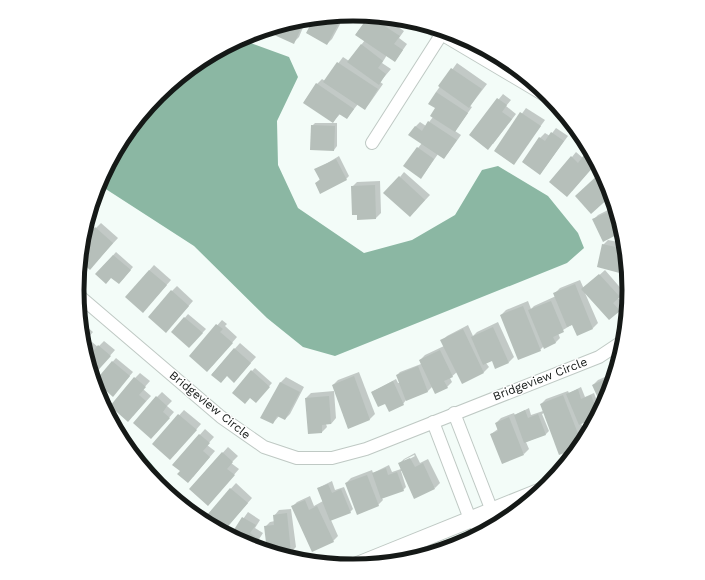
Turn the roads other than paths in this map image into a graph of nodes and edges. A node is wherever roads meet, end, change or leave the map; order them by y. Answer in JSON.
{"nodes":[{"id":1,"x":441,"y":35,"type":"edge"},
{"id":2,"x":445,"y":37,"type":"edge"},
{"id":3,"x":524,"y":83,"type":"edge"},
{"id":4,"x":372,"y":143,"type":"dead end"},
{"id":5,"x":84,"y":300,"type":"edge"},
{"id":6,"x":615,"y":346,"type":"edge"},
{"id":7,"x":454,"y":413,"type":"junction"},
{"id":8,"x":433,"y":422,"type":"junction"},
{"id":9,"x":521,"y":499,"type":"edge"},
{"id":10,"x":492,"y":511,"type":"junction"},
{"id":11,"x":470,"y":519,"type":"junction"},
{"id":12,"x":491,"y":521,"type":"edge"},
{"id":13,"x":478,"y":527,"type":"edge"},
{"id":14,"x":375,"y":558,"type":"edge"}],
"edges":[{"from":1,"to":4,"type":"street"},
{"from":2,"to":3,"type":"street"},
{"from":5,"to":8,"type":"street","name":"Bridgeview Circle"},
{"from":6,"to":7,"type":"street","name":"Bridgeview Circle"},
{"from":7,"to":8,"type":"street","name":"Bridgeview Circle"},
{"from":7,"to":10,"type":"street"},
{"from":8,"to":11,"type":"street"},
{"from":9,"to":10,"type":"street"},
{"from":10,"to":11,"type":"street"},
{"from":10,"to":12,"type":"street"},
{"from":11,"to":13,"type":"street"},
{"from":11,"to":14,"type":"street"}]}
